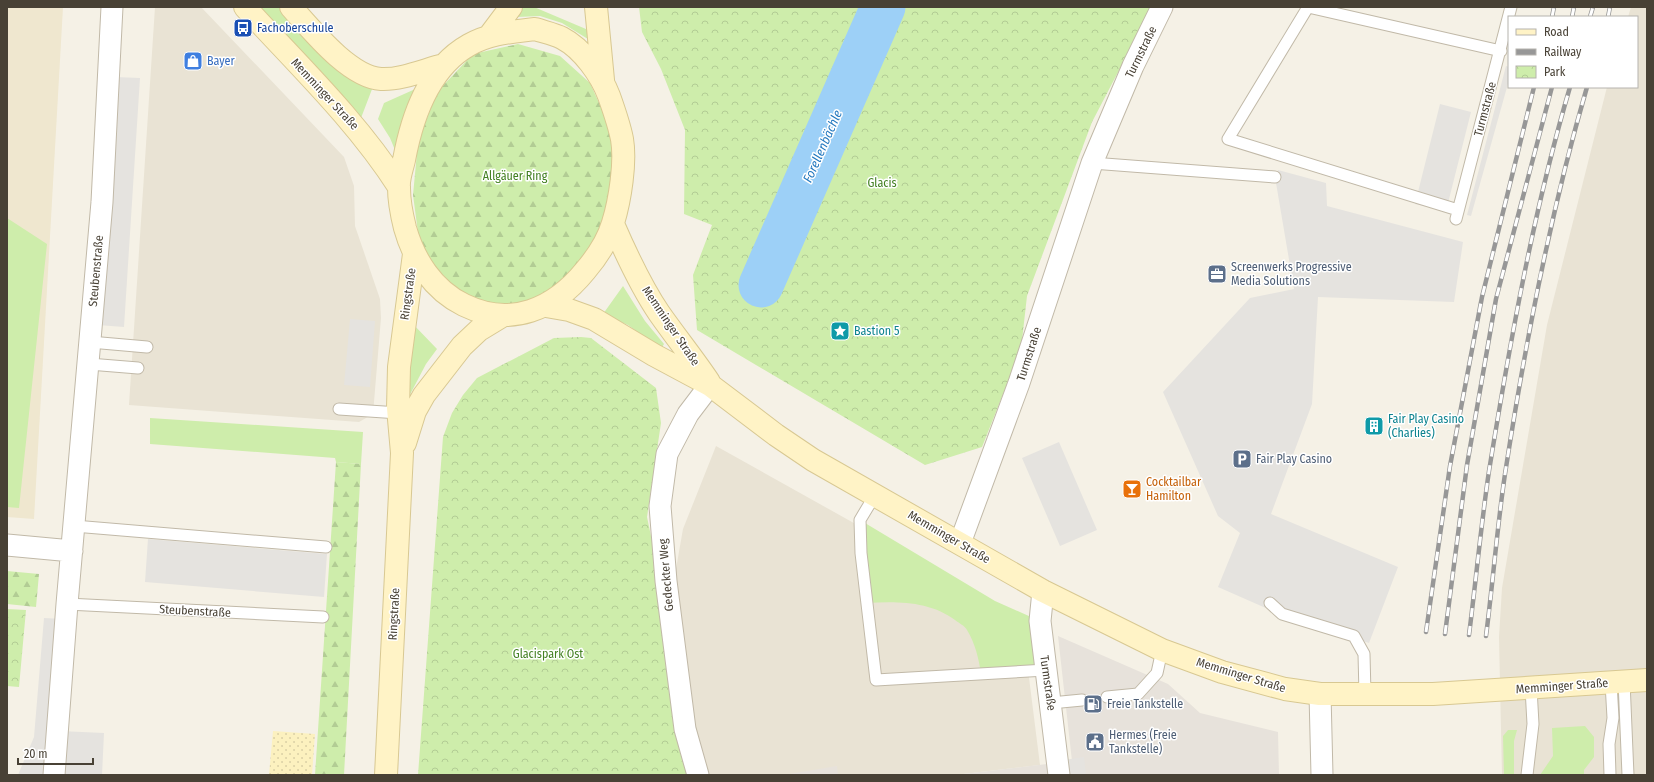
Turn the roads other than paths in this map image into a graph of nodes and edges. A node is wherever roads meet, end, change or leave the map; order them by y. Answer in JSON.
{"nodes":[{"id":1,"x":245,"y":7,"type":"edge"},
{"id":2,"x":290,"y":7,"type":"edge"},
{"id":3,"x":511,"y":7,"type":"edge"},
{"id":4,"x":596,"y":7,"type":"edge"},
{"id":5,"x":1162,"y":7,"type":"edge"},
{"id":6,"x":113,"y":10,"type":"edge"},
{"id":7,"x":1508,"y":17,"type":"edge"},
{"id":8,"x":490,"y":35,"type":"junction"},
{"id":9,"x":1501,"y":51,"type":"junction"},
{"id":10,"x":444,"y":65,"type":"junction"},
{"id":11,"x":603,"y":80,"type":"junction"},
{"id":12,"x":1092,"y":163,"type":"junction"},
{"id":13,"x":1275,"y":177,"type":"dead end"},
{"id":14,"x":399,"y":186,"type":"junction"},
{"id":15,"x":613,"y":224,"type":"junction"},
{"id":16,"x":414,"y":254,"type":"junction"},
{"id":17,"x":546,"y":306,"type":"junction"},
{"id":18,"x":502,"y":316,"type":"junction"},
{"id":19,"x":90,"y":342,"type":"junction"},
{"id":20,"x":147,"y":347,"type":"dead end"},
{"id":21,"x":89,"y":364,"type":"junction"},
{"id":22,"x":138,"y":368,"type":"dead end"},
{"id":23,"x":710,"y":385,"type":"junction"},
{"id":24,"x":339,"y":409,"type":"dead end"},
{"id":25,"x":398,"y":413,"type":"junction"},
{"id":26,"x":402,"y":453,"type":"junction"},
{"id":27,"x":875,"y":495,"type":"junction"},
{"id":28,"x":74,"y":526,"type":"junction"},
{"id":29,"x":960,"y":543,"type":"junction"},
{"id":30,"x":7,"y":545,"type":"edge"},
{"id":31,"x":326,"y":547,"type":"dead end"},
{"id":32,"x":72,"y":551,"type":"junction"},
{"id":33,"x":1043,"y":591,"type":"junction"},
{"id":34,"x":67,"y":604,"type":"junction"},
{"id":35,"x":1270,"y":604,"type":"dead end"},
{"id":36,"x":323,"y":617,"type":"dead end"},
{"id":37,"x":1162,"y":650,"type":"junction"},
{"id":38,"x":1046,"y":670,"type":"junction"},
{"id":39,"x":1647,"y":680,"type":"edge"},
{"id":40,"x":1617,"y":682,"type":"junction"},
{"id":41,"x":1531,"y":688,"type":"junction"},
{"id":42,"x":1320,"y":694,"type":"junction"},
{"id":43,"x":1365,"y":694,"type":"junction"},
{"id":44,"x":1107,"y":697,"type":"dead end"},
{"id":45,"x":1082,"y":700,"type":"dead end"},
{"id":46,"x":1051,"y":703,"type":"junction"},
{"id":47,"x":54,"y":775,"type":"edge"},
{"id":48,"x":386,"y":775,"type":"edge"},
{"id":49,"x":698,"y":775,"type":"edge"},
{"id":50,"x":1059,"y":775,"type":"edge"},
{"id":51,"x":1322,"y":775,"type":"edge"},
{"id":52,"x":1527,"y":775,"type":"edge"},
{"id":53,"x":1610,"y":775,"type":"edge"},
{"id":54,"x":1628,"y":775,"type":"edge"}],
"edges":[{"from":1,"to":14,"type":"main road","name":"Memminger Straße"},
{"from":2,"to":10,"type":"main road"},
{"from":3,"to":8,"type":"main road"},
{"from":4,"to":11,"type":"main road"},
{"from":5,"to":12,"type":"street","name":"Turmstraße"},
{"from":6,"to":19,"type":"street","name":"Steubenstraße"},
{"from":7,"to":9,"type":"lane","name":"Turmstraße"},
{"from":8,"to":10,"type":"main road"},
{"from":8,"to":11,"type":"main road"},
{"from":9,"to":9,"type":"lane","name":"Turmstraße"},
{"from":10,"to":14,"type":"main road"},
{"from":11,"to":15,"type":"main road"},
{"from":12,"to":13,"type":"lane"},
{"from":12,"to":29,"type":"street","name":"Turmstraße"},
{"from":14,"to":16,"type":"main road"},
{"from":15,"to":17,"type":"main road"},
{"from":15,"to":23,"type":"main road","name":"Memminger Straße"},
{"from":16,"to":18,"type":"main road"},
{"from":16,"to":25,"type":"main road","name":"Ringstraße"},
{"from":17,"to":18,"type":"main road"},
{"from":17,"to":23,"type":"main road","name":"Memminger Straße"},
{"from":18,"to":26,"type":"main road","name":"Ringstraße"},
{"from":19,"to":20,"type":"lane"},
{"from":19,"to":21,"type":"street","name":"Steubenstraße"},
{"from":21,"to":22,"type":"lane"},
{"from":21,"to":28,"type":"street","name":"Steubenstraße"},
{"from":23,"to":27,"type":"main road","name":"Memminger Straße"},
{"from":23,"to":49,"type":"street","name":"Gedeckter Weg"},
{"from":24,"to":25,"type":"lane"},
{"from":25,"to":26,"type":"main road","name":"Ringstraße"},
{"from":26,"to":48,"type":"main road","name":"Ringstraße"},
{"from":27,"to":29,"type":"main road","name":"Memminger Straße"},
{"from":27,"to":38,"type":"lane"},
{"from":28,"to":31,"type":"lane"},
{"from":28,"to":32,"type":"street","name":"Steubenstraße"},
{"from":29,"to":33,"type":"main road","name":"Memminger Straße"},
{"from":30,"to":32,"type":"street"},
{"from":32,"to":34,"type":"street","name":"Steubenstraße"},
{"from":33,"to":37,"type":"main road","name":"Memminger Straße"},
{"from":33,"to":38,"type":"street","name":"Turmstraße"},
{"from":34,"to":36,"type":"lane","name":"Steubenstraße"},
{"from":34,"to":47,"type":"street","name":"Steubenstraße"},
{"from":35,"to":43,"type":"lane"},
{"from":37,"to":42,"type":"main road","name":"Memminger Straße"},
{"from":37,"to":44,"type":"lane"},
{"from":38,"to":46,"type":"street","name":"Turmstraße"},
{"from":39,"to":40,"type":"main road","name":"Memminger Straße"},
{"from":40,"to":41,"type":"main road","name":"Memminger Straße"},
{"from":40,"to":53,"type":"lane"},
{"from":40,"to":54,"type":"lane"},
{"from":41,"to":43,"type":"main road","name":"Memminger Straße"},
{"from":41,"to":52,"type":"lane"},
{"from":42,"to":43,"type":"main road","name":"Memminger Straße"},
{"from":42,"to":51,"type":"street"},
{"from":45,"to":46,"type":"lane"},
{"from":46,"to":50,"type":"street","name":"Turmstraße"}]}
